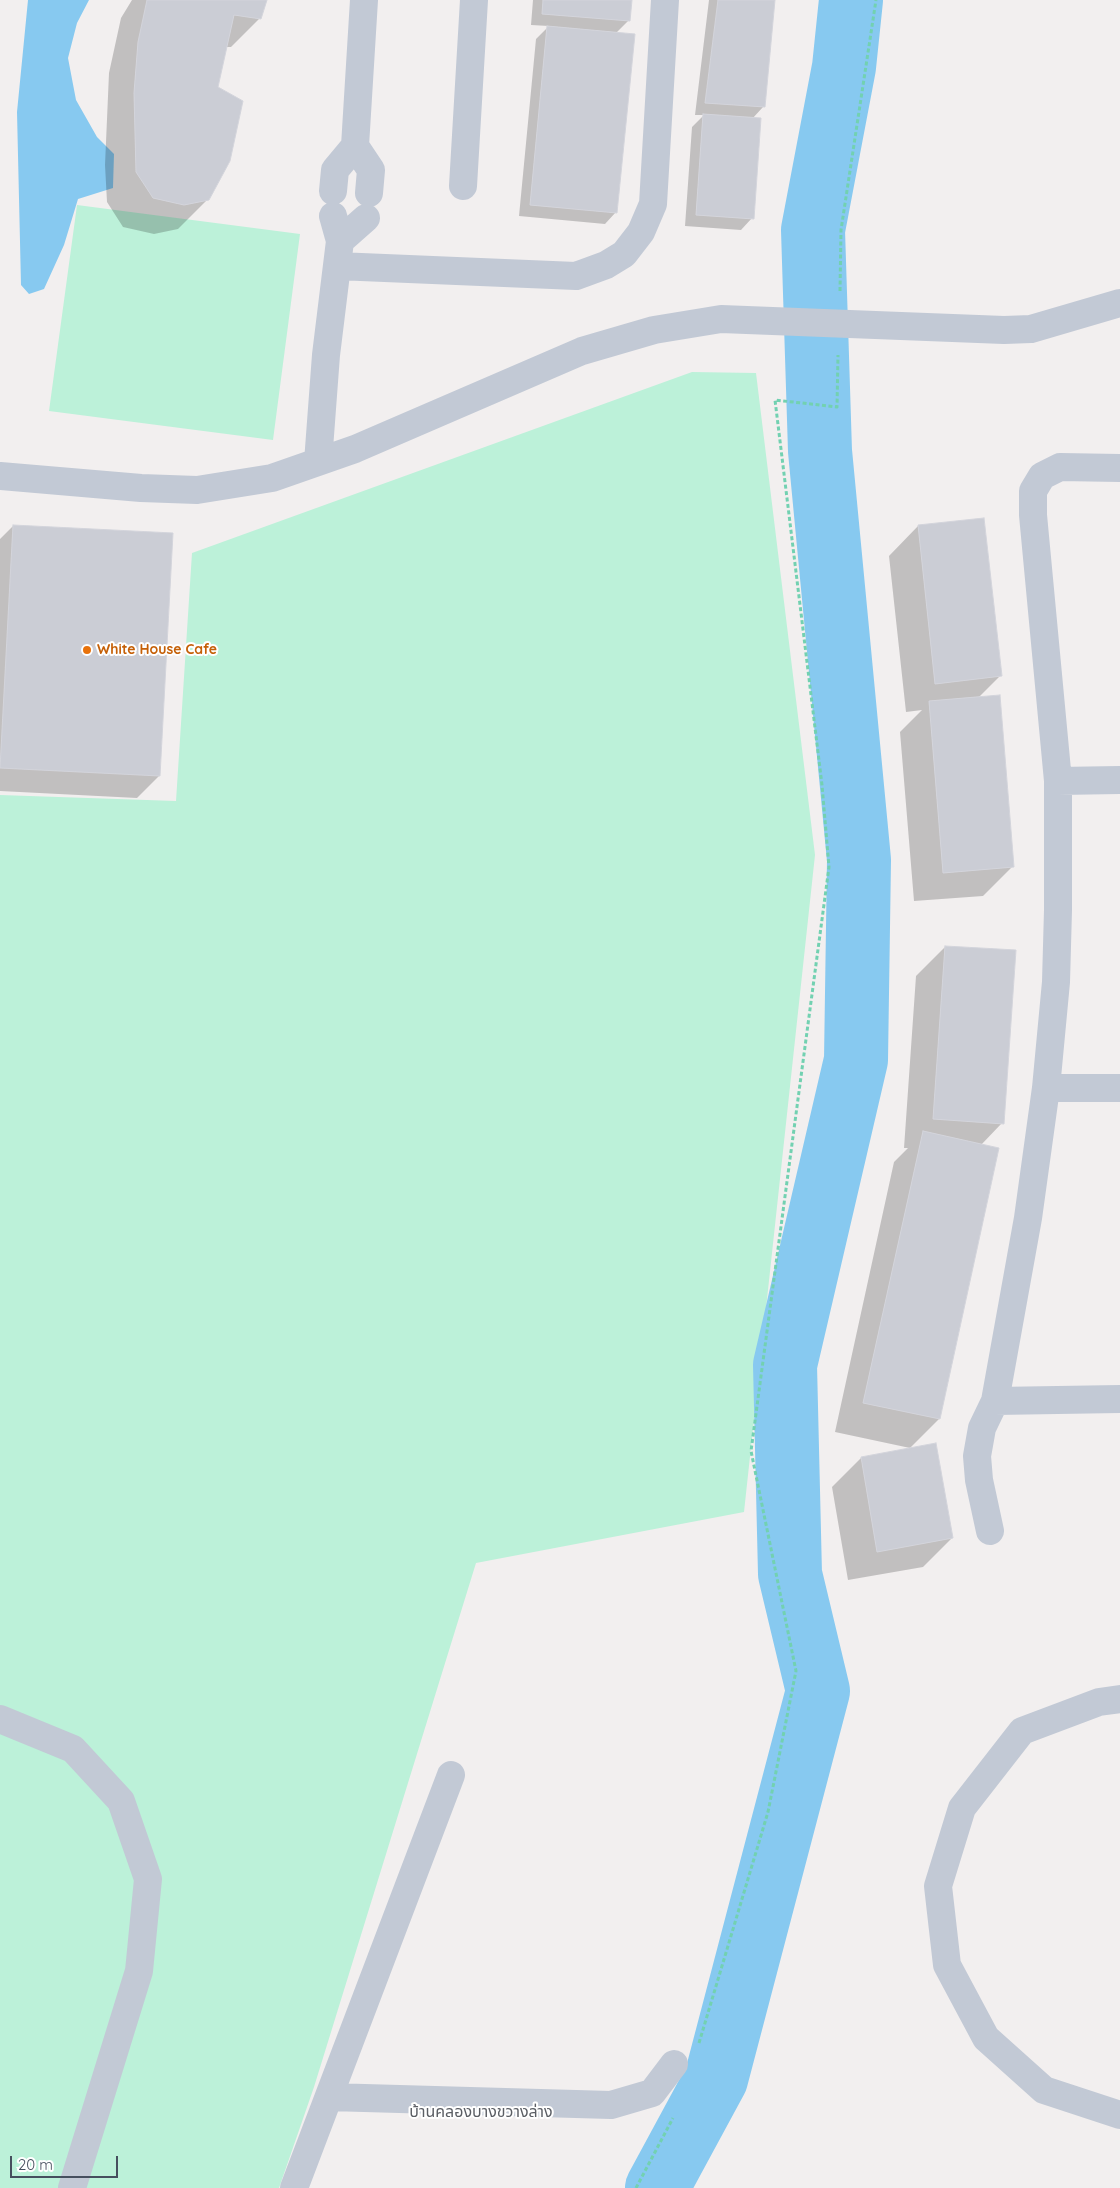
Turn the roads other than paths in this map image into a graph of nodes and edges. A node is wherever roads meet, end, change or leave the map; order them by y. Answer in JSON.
{"nodes":[{"id":1,"x":364,"y":0,"type":"edge"},
{"id":2,"x":474,"y":0,"type":"edge"},
{"id":3,"x":665,"y":0,"type":"edge"},
{"id":4,"x":355,"y":146,"type":"junction"},
{"id":5,"x":463,"y":186,"type":"dead end"},
{"id":6,"x":336,"y":229,"type":"junction"},
{"id":7,"x":1120,"y":303,"type":"edge"},
{"id":8,"x":318,"y":462,"type":"junction"},
{"id":9,"x":1120,"y":468,"type":"edge"},
{"id":10,"x":0,"y":476,"type":"edge"},
{"id":11,"x":1120,"y":780,"type":"edge"},
{"id":12,"x":1058,"y":781,"type":"junction"},
{"id":13,"x":1046,"y":1088,"type":"junction"},
{"id":14,"x":1120,"y":1088,"type":"edge"},
{"id":15,"x":1120,"y":1399,"type":"edge"},
{"id":16,"x":995,"y":1401,"type":"junction"},
{"id":17,"x":990,"y":1531,"type":"dead end"},
{"id":18,"x":1120,"y":1699,"type":"edge"},
{"id":19,"x":0,"y":1719,"type":"edge"},
{"id":20,"x":451,"y":1775,"type":"dead end"},
{"id":21,"x":674,"y":2064,"type":"dead end"},
{"id":22,"x":329,"y":2097,"type":"junction"},
{"id":23,"x":1120,"y":2115,"type":"edge"},
{"id":24,"x":72,"y":2188,"type":"edge"},
{"id":25,"x":294,"y":2188,"type":"edge"}],
"edges":[{"from":1,"to":4,"type":"street"},
{"from":2,"to":5,"type":"street"},
{"from":3,"to":6,"type":"street"},
{"from":4,"to":6,"type":"street"},
{"from":4,"to":6,"type":"street"},
{"from":6,"to":8,"type":"street"},
{"from":7,"to":8,"type":"street"},
{"from":8,"to":10,"type":"street"},
{"from":9,"to":12,"type":"street"},
{"from":11,"to":12,"type":"street"},
{"from":12,"to":13,"type":"street"},
{"from":13,"to":14,"type":"street"},
{"from":13,"to":16,"type":"street"},
{"from":15,"to":16,"type":"street"},
{"from":16,"to":17,"type":"street"},
{"from":18,"to":23,"type":"street"},
{"from":19,"to":24,"type":"street"},
{"from":20,"to":22,"type":"street"},
{"from":21,"to":22,"type":"street"},
{"from":22,"to":25,"type":"street"}]}
